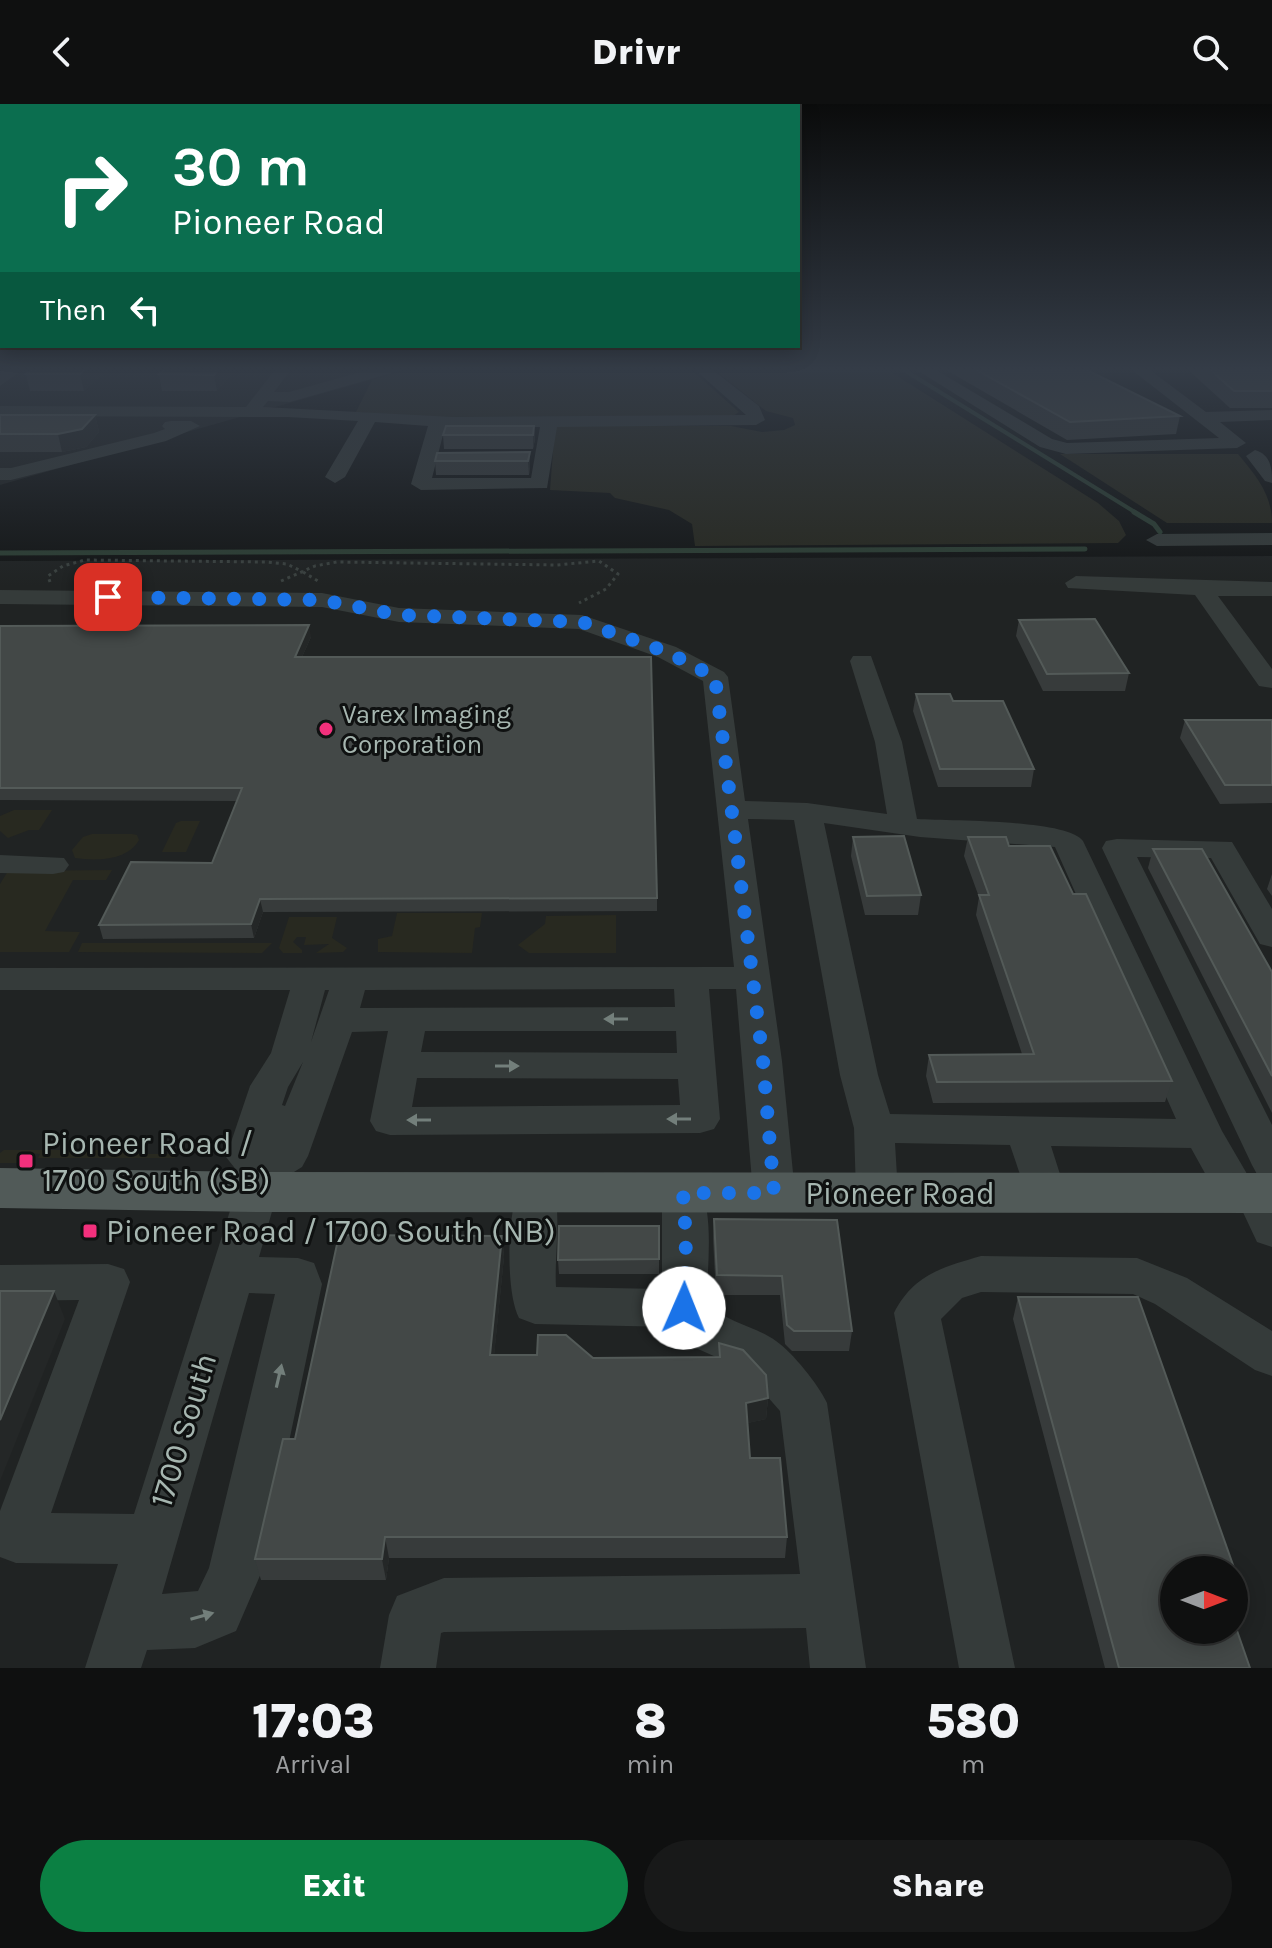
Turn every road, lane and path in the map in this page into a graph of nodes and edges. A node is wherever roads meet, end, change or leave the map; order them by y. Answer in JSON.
{"nodes":[{"id":1,"x":148,"y":440,"type":"edge"},
{"id":2,"x":356,"y":440,"type":"edge"},
{"id":3,"x":436,"y":440,"type":"edge"},
{"id":4,"x":544,"y":440,"type":"edge"},
{"id":5,"x":1041,"y":440,"type":"edge"},
{"id":6,"x":1233,"y":440,"type":"edge"},
{"id":7,"x":1255,"y":456,"type":"dead end"},
{"id":8,"x":0,"y":474,"type":"edge"},
{"id":9,"x":335,"y":477,"type":"dead end"},
{"id":10,"x":1272,"y":477,"type":"edge"},
{"id":11,"x":1272,"y":539,"type":"edge"},
{"id":12,"x":1157,"y":540,"type":"dead end"},
{"id":13,"x":303,"y":572,"type":"junction"},
{"id":14,"x":276,"y":583,"type":"dead end"},
{"id":15,"x":1076,"y":583,"type":"dead end"},
{"id":16,"x":51,"y":584,"type":"dead end"},
{"id":17,"x":325,"y":584,"type":"dead end"},
{"id":18,"x":1203,"y":589,"type":"junction"},
{"id":19,"x":1272,"y":589,"type":"edge"},
{"id":20,"x":0,"y":597,"type":"edge"},
{"id":21,"x":567,"y":604,"type":"dead end"},
{"id":22,"x":862,"y":661,"type":"dead end"},
{"id":23,"x":1268,"y":681,"type":"dead end"},
{"id":24,"x":732,"y":809,"type":"junction"},
{"id":25,"x":807,"y":812,"type":"junction"},
{"id":26,"x":903,"y":826,"type":"junction"},
{"id":27,"x":0,"y":864,"type":"edge"},
{"id":28,"x":53,"y":865,"type":"dead end"},
{"id":29,"x":1272,"y":937,"type":"edge"},
{"id":30,"x":691,"y":978,"type":"junction"},
{"id":31,"x":752,"y":978,"type":"junction"},
{"id":32,"x":0,"y":979,"type":"edge"},
{"id":33,"x":311,"y":979,"type":"junction"},
{"id":34,"x":350,"y":979,"type":"junction"},
{"id":35,"x":409,"y":1019,"type":"junction"},
{"id":36,"x":694,"y":1019,"type":"junction"},
{"id":37,"x":337,"y":1020,"type":"junction"},
{"id":38,"x":401,"y":1065,"type":"junction"},
{"id":39,"x":697,"y":1066,"type":"junction"},
{"id":40,"x":297,"y":1091,"type":"junction"},
{"id":41,"x":258,"y":1119,"type":"junction"},
{"id":42,"x":874,"y":1128,"type":"junction"},
{"id":43,"x":1026,"y":1131,"type":"junction"},
{"id":44,"x":1203,"y":1134,"type":"junction"},
{"id":45,"x":259,"y":1182,"type":"junction"},
{"id":46,"x":0,"y":1188,"type":"edge"},
{"id":47,"x":536,"y":1193,"type":"junction"},
{"id":48,"x":683,"y":1193,"type":"junction"},
{"id":49,"x":774,"y":1193,"type":"junction"},
{"id":50,"x":877,"y":1193,"type":"junction"},
{"id":51,"x":1045,"y":1193,"type":"junction"},
{"id":52,"x":1262,"y":1195,"type":"edge"},
{"id":53,"x":230,"y":1275,"type":"junction"},
{"id":54,"x":0,"y":1283,"type":"edge"},
{"id":55,"x":684,"y":1308,"type":"junction"},
{"id":56,"x":1272,"y":1356,"type":"edge"},
{"id":57,"x":150,"y":1539,"type":"junction"},
{"id":58,"x":830,"y":1601,"type":"junction"},
{"id":59,"x":119,"y":1646,"type":"edge"},
{"id":60,"x":408,"y":1668,"type":"edge"},
{"id":61,"x":838,"y":1668,"type":"edge"},
{"id":62,"x":987,"y":1668,"type":"edge"}],
"edges":[{"from":1,"to":8,"type":"street"},
{"from":2,"to":9,"type":"street"},
{"from":3,"to":4,"type":"street"},
{"from":5,"to":6,"type":"street"},
{"from":7,"to":10,"type":"street"},
{"from":11,"to":12,"type":"street"},
{"from":13,"to":14,"type":"path"},
{"from":13,"to":16,"type":"path"},
{"from":13,"to":17,"type":"path"},
{"from":13,"to":21,"type":"path"},
{"from":15,"to":18,"type":"street"},
{"from":18,"to":19,"type":"street"},
{"from":18,"to":23,"type":"street"},
{"from":20,"to":24,"type":"street"},
{"from":22,"to":26,"type":"street"},
{"from":24,"to":25,"type":"street"},
{"from":24,"to":31,"type":"street"},
{"from":25,"to":26,"type":"street"},
{"from":25,"to":42,"type":"street"},
{"from":26,"to":44,"type":"street"},
{"from":27,"to":28,"type":"street"},
{"from":29,"to":52,"type":"street"},
{"from":30,"to":31,"type":"street"},
{"from":30,"to":34,"type":"street"},
{"from":30,"to":36,"type":"street"},
{"from":31,"to":49,"type":"street"},
{"from":32,"to":33,"type":"street"},
{"from":33,"to":34,"type":"street"},
{"from":33,"to":40,"type":"street"},
{"from":34,"to":37,"type":"street"},
{"from":36,"to":35,"type":"street","one_way":true},
{"from":35,"to":37,"type":"street"},
{"from":35,"to":38,"type":"street"},
{"from":36,"to":39,"type":"street"},
{"from":37,"to":40,"type":"street"},
{"from":38,"to":39,"type":"street","one_way":true},
{"from":39,"to":38,"type":"street","one_way":true},
{"from":40,"to":41,"type":"street"},
{"from":40,"to":41,"type":"street"},
{"from":40,"to":45,"type":"street"},
{"from":41,"to":45,"type":"street"},
{"from":42,"to":43,"type":"street"},
{"from":42,"to":50,"type":"street"},
{"from":43,"to":44,"type":"street"},
{"from":43,"to":51,"type":"street"},
{"from":44,"to":52,"type":"street"},
{"from":45,"to":46,"type":"main road","name":"Pioneer Road"},
{"from":45,"to":47,"type":"main road","name":"Pioneer Road"},
{"from":45,"to":53,"type":"street","name":"1700 South"},
{"from":47,"to":48,"type":"main road","name":"Pioneer Road"},
{"from":47,"to":55,"type":"street"},
{"from":48,"to":49,"type":"main road","name":"Pioneer Road"},
{"from":48,"to":55,"type":"street"},
{"from":49,"to":50,"type":"main road","name":"Pioneer Road"},
{"from":50,"to":51,"type":"main road","name":"Pioneer Road"},
{"from":51,"to":52,"type":"main road","name":"Pioneer Road"},
{"from":53,"to":57,"type":"street","name":"1700 South"},
{"from":59,"to":53,"type":"street","one_way":true},
{"from":54,"to":57,"type":"street"},
{"from":55,"to":58,"type":"street"},
{"from":56,"to":62,"type":"street"},
{"from":57,"to":59,"type":"street","name":"1700 South"},
{"from":58,"to":60,"type":"street"},
{"from":58,"to":61,"type":"street"}]}
